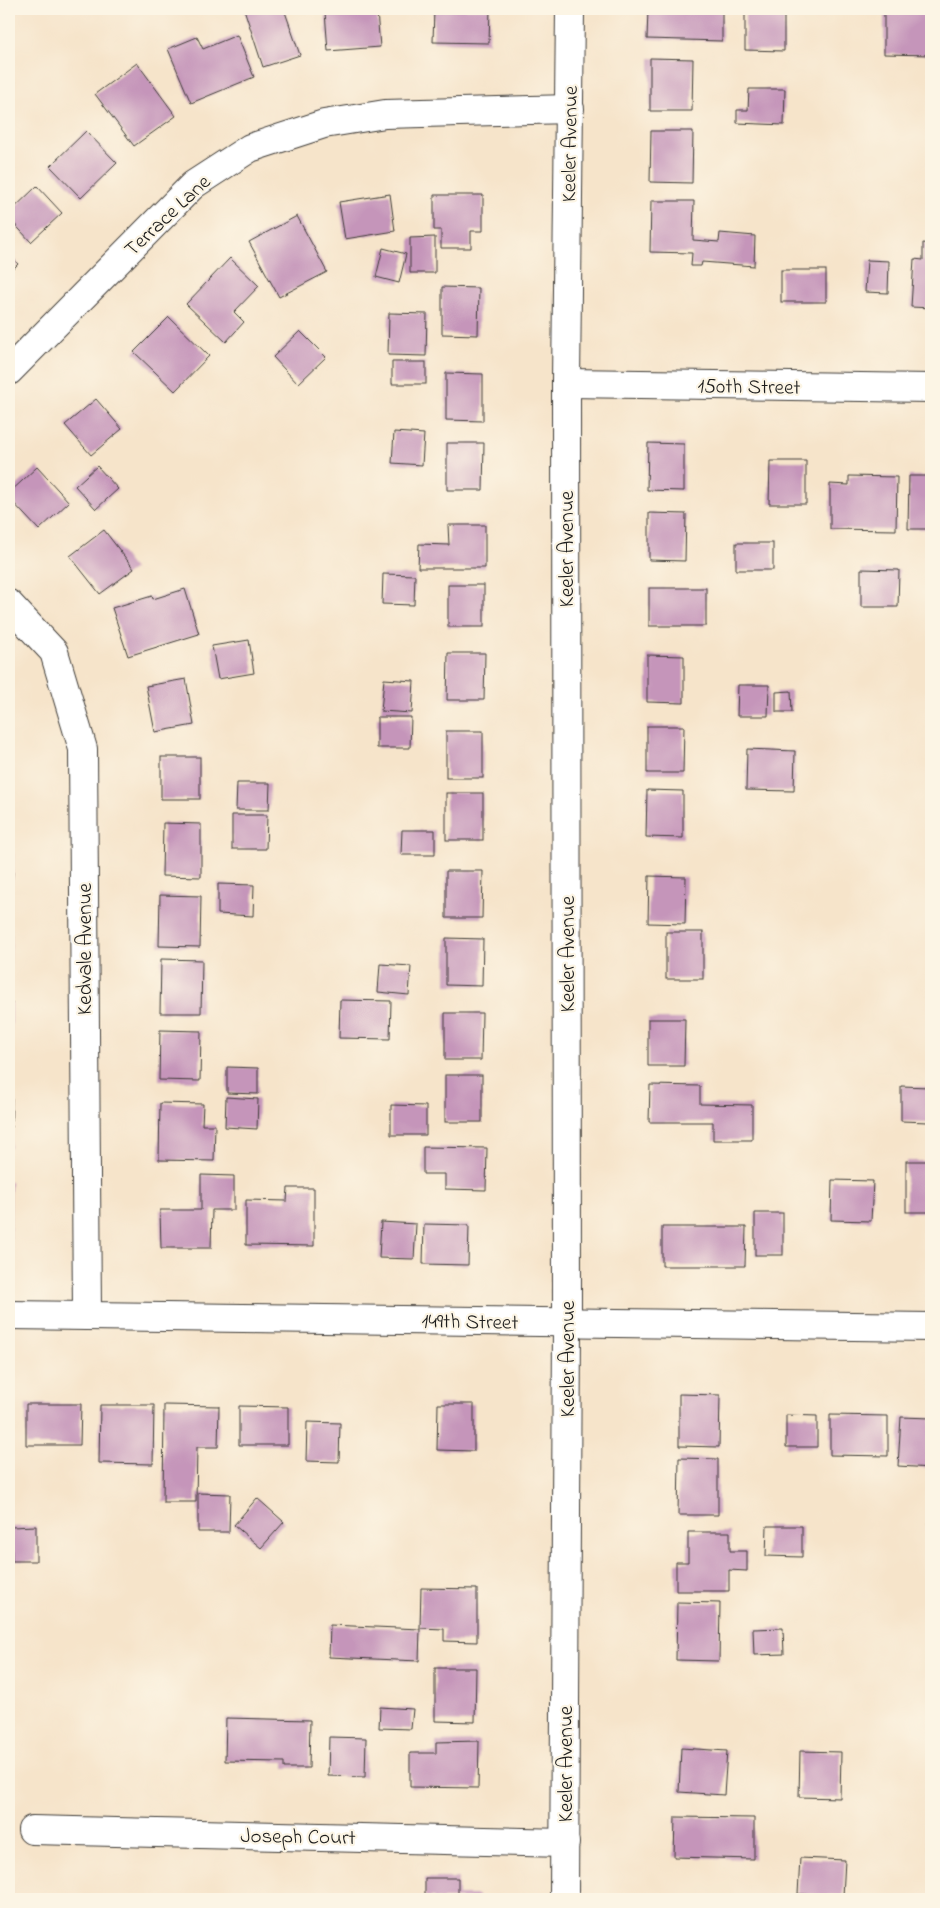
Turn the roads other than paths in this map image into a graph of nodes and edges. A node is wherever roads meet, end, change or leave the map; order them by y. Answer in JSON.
{"nodes":[{"id":1,"x":570,"y":9,"type":"edge"},
{"id":2,"x":570,"y":109,"type":"junction"},
{"id":3,"x":9,"y":371,"type":"edge"},
{"id":4,"x":566,"y":383,"type":"junction"},
{"id":5,"x":931,"y":388,"type":"edge"},
{"id":6,"x":9,"y":604,"type":"edge"},
{"id":7,"x":9,"y":1315,"type":"edge"},
{"id":8,"x":87,"y":1316,"type":"junction"},
{"id":9,"x":567,"y":1322,"type":"junction"},
{"id":10,"x":931,"y":1327,"type":"edge"},
{"id":11,"x":32,"y":1830,"type":"dead end"},
{"id":12,"x":565,"y":1843,"type":"junction"},
{"id":13,"x":564,"y":1899,"type":"edge"}],
"edges":[{"from":1,"to":2,"type":"street","name":"Keeler Avenue"},
{"from":2,"to":3,"type":"street","name":"Terrace Lane"},
{"from":2,"to":4,"type":"street","name":"Keeler Avenue"},
{"from":4,"to":5,"type":"street","name":"150th Street"},
{"from":4,"to":9,"type":"street","name":"Keeler Avenue"},
{"from":6,"to":8,"type":"street","name":"Kedvale Avenue"},
{"from":7,"to":8,"type":"street","name":"149th Street"},
{"from":8,"to":9,"type":"street","name":"149th Street"},
{"from":9,"to":10,"type":"street","name":"149th Street"},
{"from":9,"to":12,"type":"street","name":"Keeler Avenue"},
{"from":11,"to":12,"type":"street","name":"Joseph Court"},
{"from":12,"to":13,"type":"street","name":"Keeler Avenue"}]}
